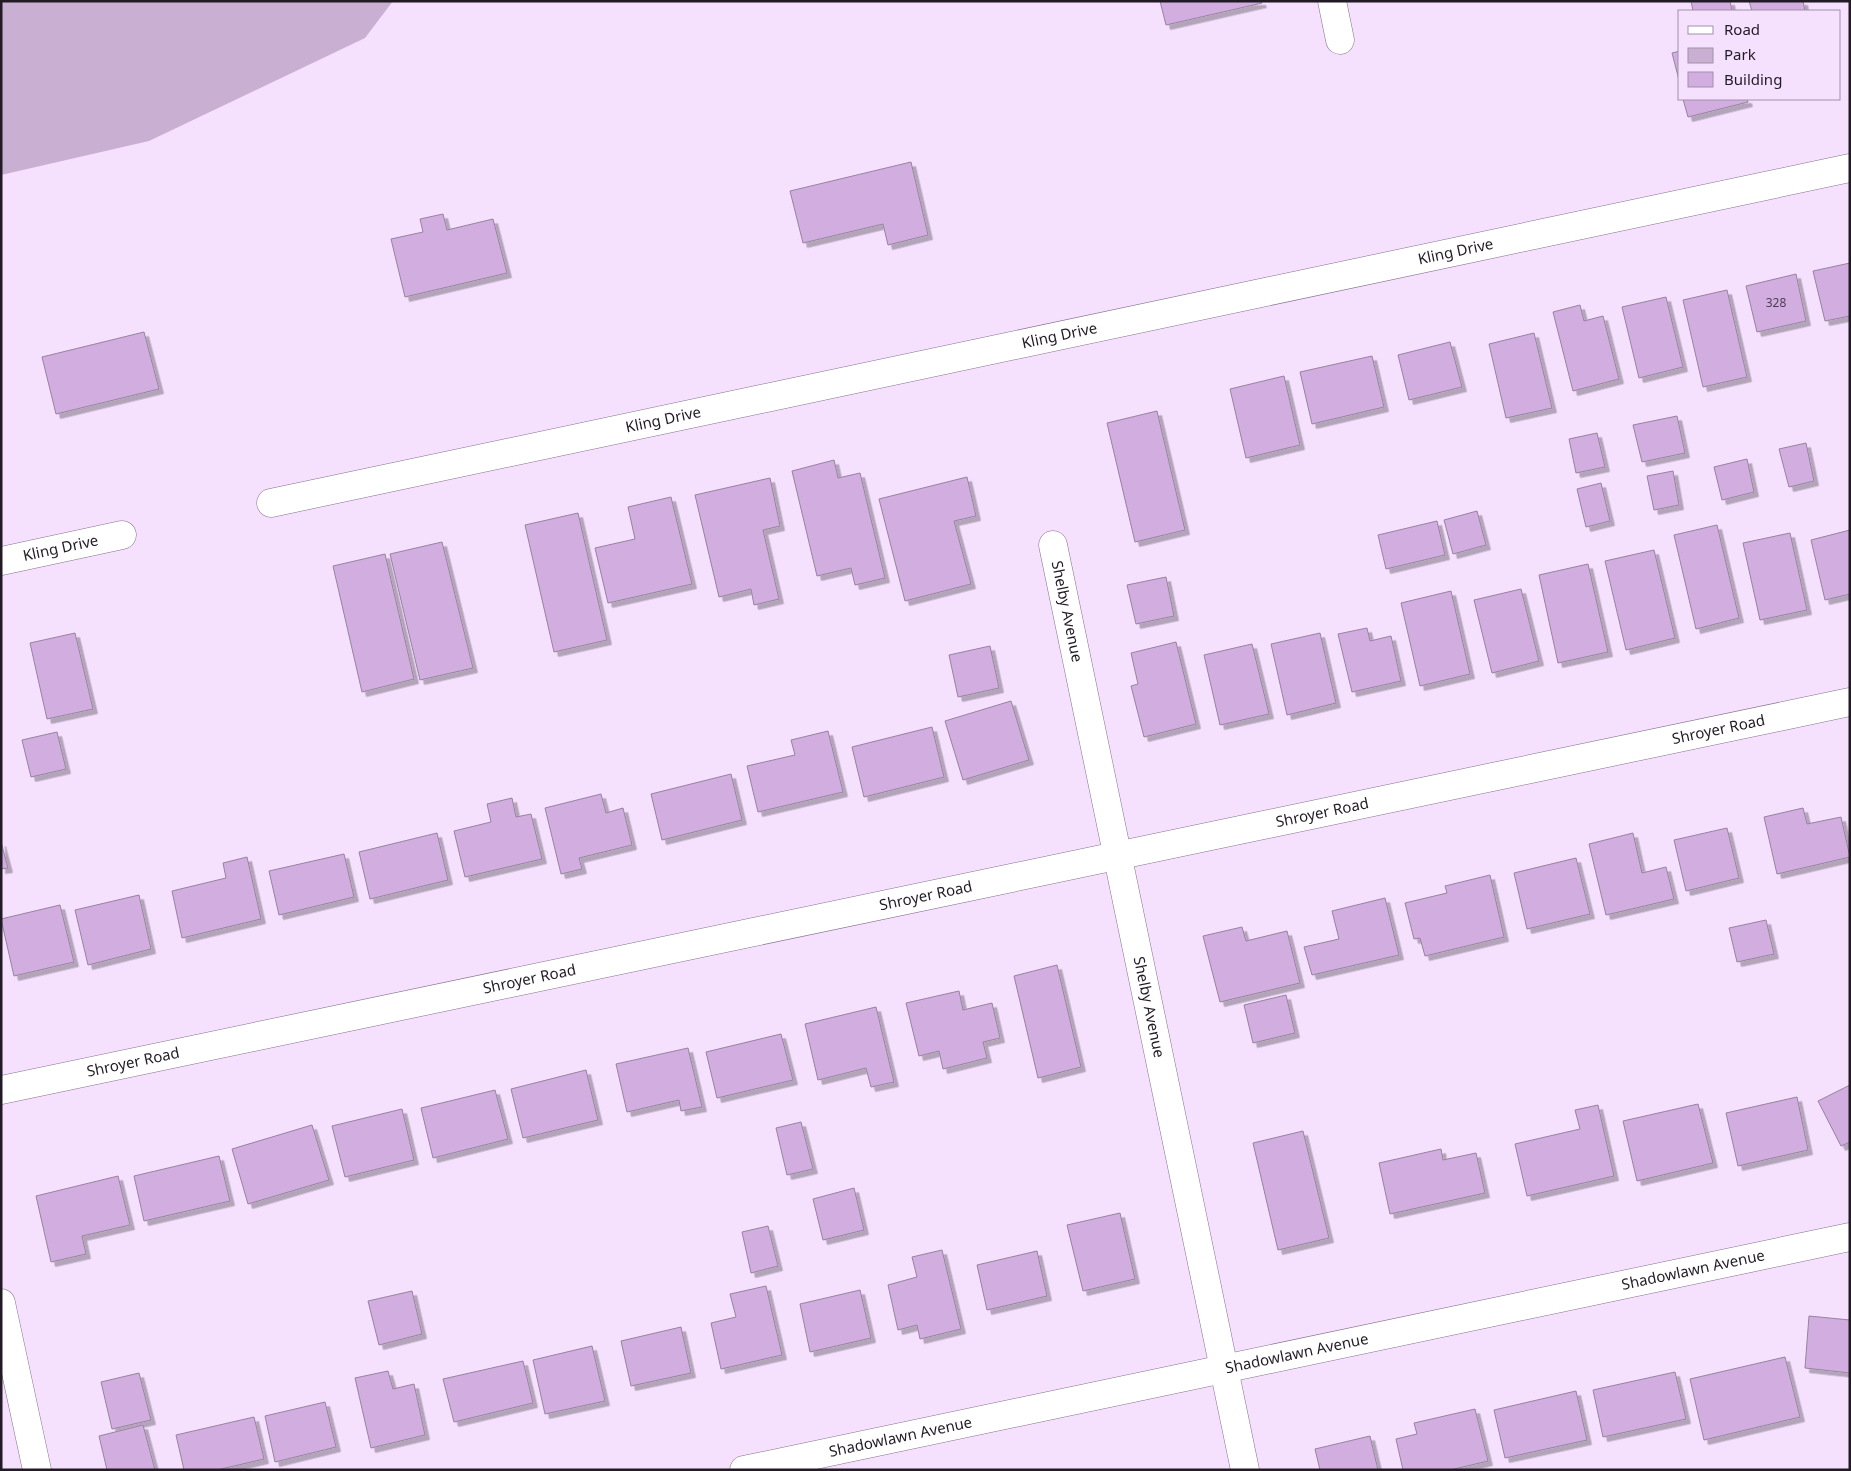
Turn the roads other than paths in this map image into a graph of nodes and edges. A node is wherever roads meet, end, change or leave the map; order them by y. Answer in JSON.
{"nodes":[{"id":1,"x":1332,"y":1,"type":"edge"},
{"id":2,"x":1340,"y":40,"type":"dead end"},
{"id":3,"x":1850,"y":168,"type":"edge"},
{"id":4,"x":271,"y":504,"type":"dead end"},
{"id":5,"x":122,"y":536,"type":"dead end"},
{"id":6,"x":1053,"y":545,"type":"dead end"},
{"id":7,"x":1,"y":561,"type":"edge"},
{"id":8,"x":1850,"y":702,"type":"edge"},
{"id":9,"x":1118,"y":855,"type":"junction"},
{"id":10,"x":1,"y":1090,"type":"edge"},
{"id":11,"x":1850,"y":1237,"type":"edge"},
{"id":12,"x":1,"y":1303,"type":"edge"},
{"id":13,"x":1224,"y":1369,"type":"junction"},
{"id":14,"x":37,"y":1470,"type":"edge"},
{"id":15,"x":744,"y":1470,"type":"edge"},
{"id":16,"x":1245,"y":1470,"type":"edge"}],
"edges":[{"from":1,"to":2,"type":"street"},
{"from":3,"to":4,"type":"street","name":"Kling Drive"},
{"from":5,"to":7,"type":"street","name":"Kling Drive"},
{"from":6,"to":9,"type":"street","name":"Shelby Avenue"},
{"from":8,"to":9,"type":"street","name":"Shroyer Road"},
{"from":9,"to":10,"type":"street","name":"Shroyer Road"},
{"from":9,"to":13,"type":"street","name":"Shelby Avenue"},
{"from":11,"to":13,"type":"street","name":"Shadowlawn Avenue"},
{"from":12,"to":14,"type":"street"},
{"from":13,"to":15,"type":"street","name":"Shadowlawn Avenue"},
{"from":13,"to":16,"type":"street","name":"Shelby Avenue"}]}
